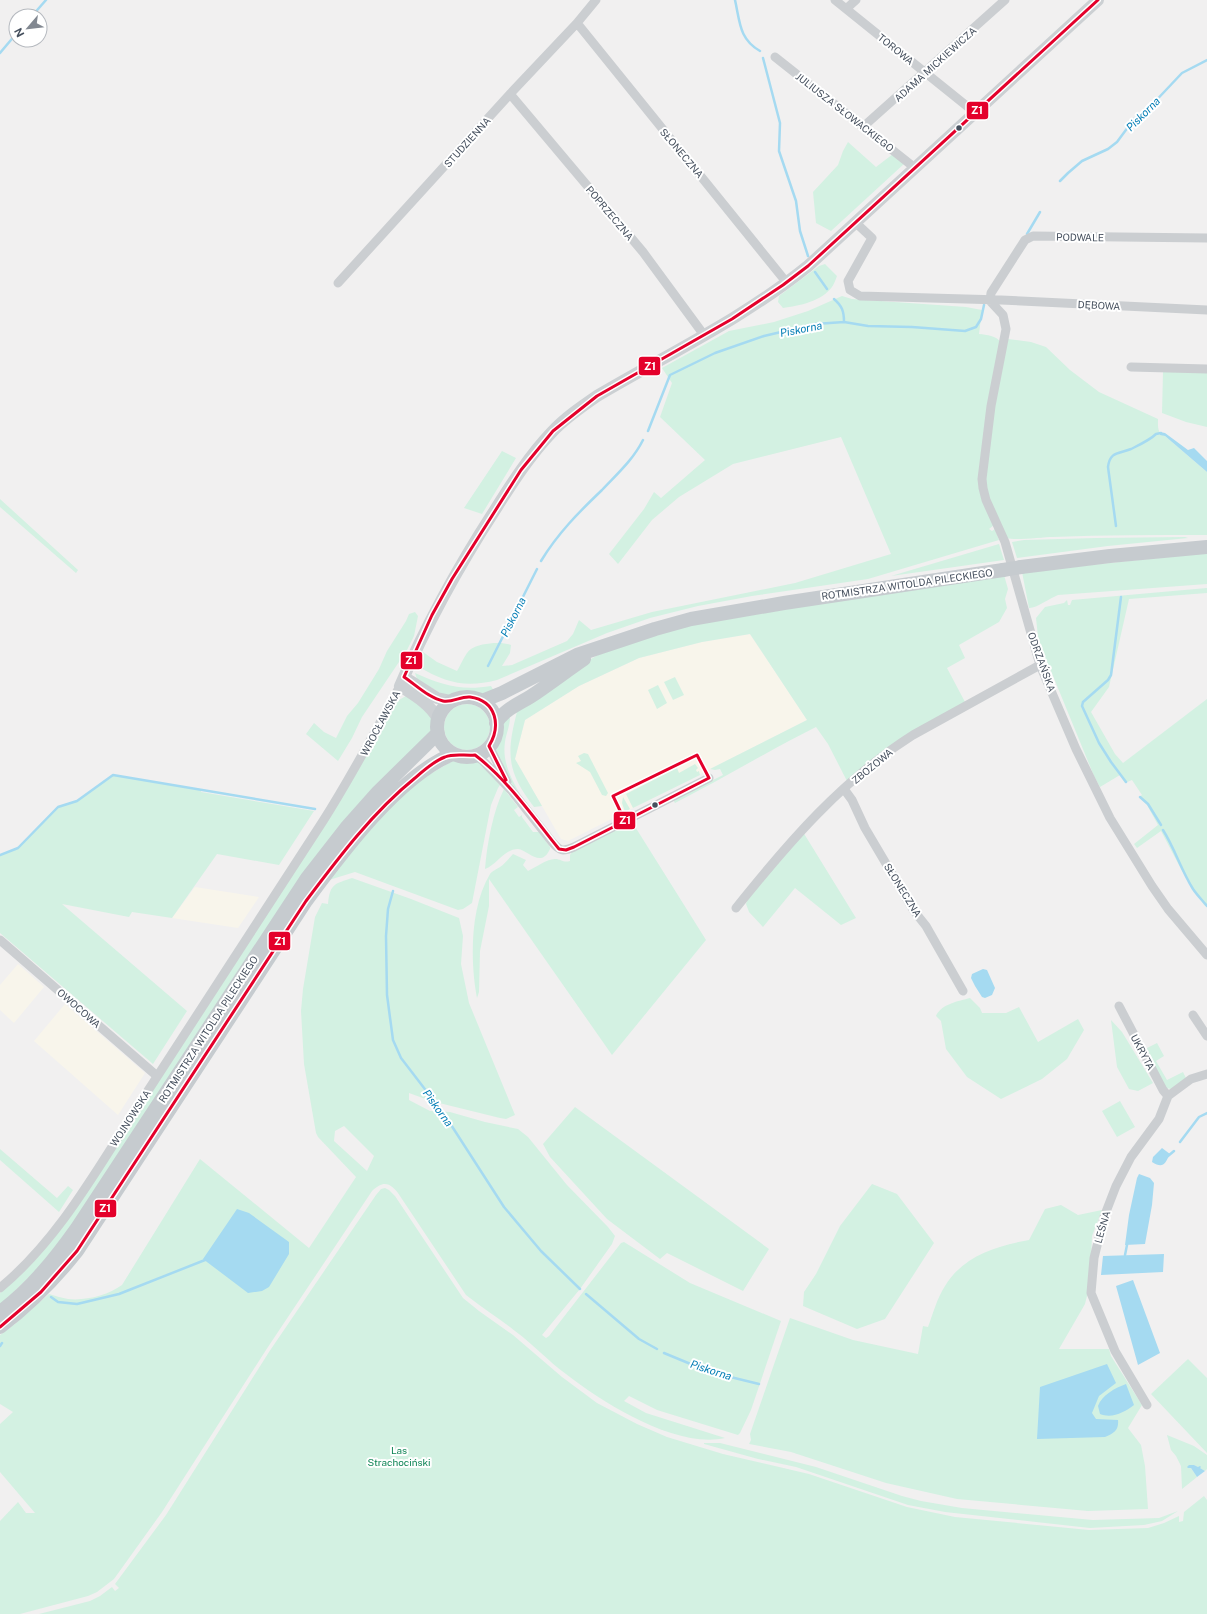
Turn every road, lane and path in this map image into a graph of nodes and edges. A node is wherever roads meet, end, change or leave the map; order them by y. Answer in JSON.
{"nodes":[{"id":1,"x":596,"y":0,"type":"edge"},
{"id":2,"x":835,"y":0,"type":"edge"},
{"id":3,"x":856,"y":0,"type":"edge"},
{"id":4,"x":1005,"y":0,"type":"edge"},
{"id":5,"x":1098,"y":0,"type":"edge"},
{"id":6,"x":846,"y":9,"type":"junction"},
{"id":7,"x":577,"y":23,"type":"junction"},
{"id":8,"x":775,"y":57,"type":"dead end"},
{"id":9,"x":925,"y":72,"type":"junction"},
{"id":10,"x":510,"y":94,"type":"junction"},
{"id":11,"x":974,"y":114,"type":"junction"},
{"id":12,"x":864,"y":126,"type":"junction"},
{"id":13,"x":914,"y":169,"type":"junction"},
{"id":14,"x":856,"y":223,"type":"junction"},
{"id":15,"x":1207,"y":238,"type":"edge"},
{"id":16,"x":338,"y":283,"type":"dead end"},
{"id":17,"x":787,"y":283,"type":"junction"},
{"id":18,"x":990,"y":301,"type":"junction"},
{"id":19,"x":1207,"y":310,"type":"edge"},
{"id":20,"x":704,"y":335,"type":"junction"},
{"id":21,"x":1131,"y":367,"type":"dead end"},
{"id":22,"x":1207,"y":369,"type":"edge"},
{"id":23,"x":1207,"y":547,"type":"edge"},
{"id":24,"x":610,"y":644,"type":"junction"},
{"id":25,"x":1040,"y":665,"type":"junction"},
{"id":26,"x":402,"y":681,"type":"junction"},
{"id":27,"x":482,"y":701,"type":"junction"},
{"id":28,"x":451,"y":702,"type":"junction"},
{"id":29,"x":438,"y":719,"type":"junction"},
{"id":30,"x":496,"y":723,"type":"junction"},
{"id":31,"x":438,"y":733,"type":"junction"},
{"id":32,"x":489,"y":746,"type":"junction"},
{"id":33,"x":453,"y":754,"type":"junction"},
{"id":34,"x":475,"y":755,"type":"junction"},
{"id":35,"x":708,"y":778,"type":"dead end"},
{"id":36,"x":844,"y":789,"type":"junction"},
{"id":37,"x":512,"y":790,"type":"junction"},
{"id":38,"x":736,"y":908,"type":"dead end"},
{"id":39,"x":247,"y":938,"type":"joint"},
{"id":40,"x":0,"y":940,"type":"edge"},
{"id":41,"x":1207,"y":955,"type":"edge"},
{"id":42,"x":963,"y":991,"type":"dead end"},
{"id":43,"x":1119,"y":1006,"type":"dead end"},
{"id":44,"x":1193,"y":1015,"type":"dead end"},
{"id":45,"x":1207,"y":1036,"type":"edge"},
{"id":46,"x":1207,"y":1074,"type":"edge"},
{"id":47,"x":157,"y":1076,"type":"junction"},
{"id":48,"x":1168,"y":1096,"type":"junction"},
{"id":49,"x":0,"y":1288,"type":"edge"},
{"id":50,"x":0,"y":1312,"type":"edge"},
{"id":51,"x":0,"y":1327,"type":"edge"},
{"id":52,"x":1147,"y":1405,"type":"dead end"}],
"edges":[{"from":1,"to":7,"type":"street","name":"STUDZIENNA"},
{"from":2,"to":6,"type":"street","name":"TOROWA"},
{"from":3,"to":6,"type":"street"},
{"from":4,"to":9,"type":"street","name":"ADAMA MICKIEWICZA"},
{"from":5,"to":11,"type":"main road","name":"WROCŁAWSKA"},
{"from":6,"to":9,"type":"street","name":"TOROWA"},
{"from":7,"to":10,"type":"street","name":"STUDZIENNA"},
{"from":7,"to":17,"type":"street","name":"SŁONECZNA"},
{"from":8,"to":12,"type":"street","name":"JULIUSZA SŁOWACKIEGO"},
{"from":9,"to":11,"type":"street","name":"TOROWA"},
{"from":9,"to":12,"type":"street","name":"ADAMA MICKIEWICZA"},
{"from":10,"to":16,"type":"street","name":"STUDZIENNA"},
{"from":10,"to":20,"type":"street","name":"POPRZECZNA"},
{"from":11,"to":13,"type":"main road","name":"WROCŁAWSKA"},
{"from":12,"to":13,"type":"street","name":"JULIUSZA SŁOWACKIEGO"},
{"from":13,"to":14,"type":"main road","name":"WROCŁAWSKA"},
{"from":14,"to":17,"type":"main road","name":"WROCŁAWSKA"},
{"from":14,"to":18,"type":"street"},
{"from":15,"to":18,"type":"street","name":"PODWALE"},
{"from":17,"to":20,"type":"main road","name":"WROCŁAWSKA"},
{"from":18,"to":19,"type":"street","name":"DĘBOWA"},
{"from":18,"to":25,"type":"street","name":"ODRZAŃSKA"},
{"from":20,"to":26,"type":"main road","name":"WROCŁAWSKA"},
{"from":21,"to":22,"type":"street"},
{"from":23,"to":24,"type":"main road","name":"ROTMISTRZA WITOLDA PILECKIEGO","bridge":true},
{"from":24,"to":27,"type":"main road","name":"ROTMISTRZA WITOLDA PILECKIEGO"},
{"from":24,"to":30,"type":"main road","name":"ROTMISTRZA WITOLDA PILECKIEGO"},
{"from":25,"to":36,"type":"street","name":"ZBOŻOWA"},
{"from":25,"to":41,"type":"street","name":"ODRZAŃSKA"},
{"from":26,"to":28,"type":"main road"},
{"from":26,"to":29,"type":"main road"},
{"from":26,"to":39,"type":"street","name":"WROCŁAWSKA"},
{"from":27,"to":28,"type":"main road"},
{"from":27,"to":30,"type":"main road"},
{"from":28,"to":29,"type":"main road"},
{"from":29,"to":31,"type":"main road"},
{"from":30,"to":32,"type":"main road"},
{"from":31,"to":33,"type":"main road"},
{"from":31,"to":50,"type":"main road","name":"ROTMISTRZA WITOLDA PILECKIEGO"},
{"from":32,"to":34,"type":"main road"},
{"from":32,"to":37,"type":"street"},
{"from":33,"to":34,"type":"main road"},
{"from":33,"to":51,"type":"main road","name":"ROTMISTRZA WITOLDA PILECKIEGO"},
{"from":34,"to":37,"type":"street"},
{"from":35,"to":37,"type":"street"},
{"from":36,"to":38,"type":"street","name":"ZBOŻOWA"},
{"from":36,"to":42,"type":"street","name":"SŁONECZNA"},
{"from":39,"to":47,"type":"street","name":"WOJNOWSKA"},
{"from":40,"to":47,"type":"street","name":"OWOCOWA"},
{"from":43,"to":48,"type":"street","name":"UKRYTA"},
{"from":44,"to":45,"type":"street"},
{"from":46,"to":48,"type":"street"},
{"from":47,"to":49,"type":"street","name":"WOJNOWSKA"},
{"from":48,"to":52,"type":"street","name":"LEŚNA"}]}
